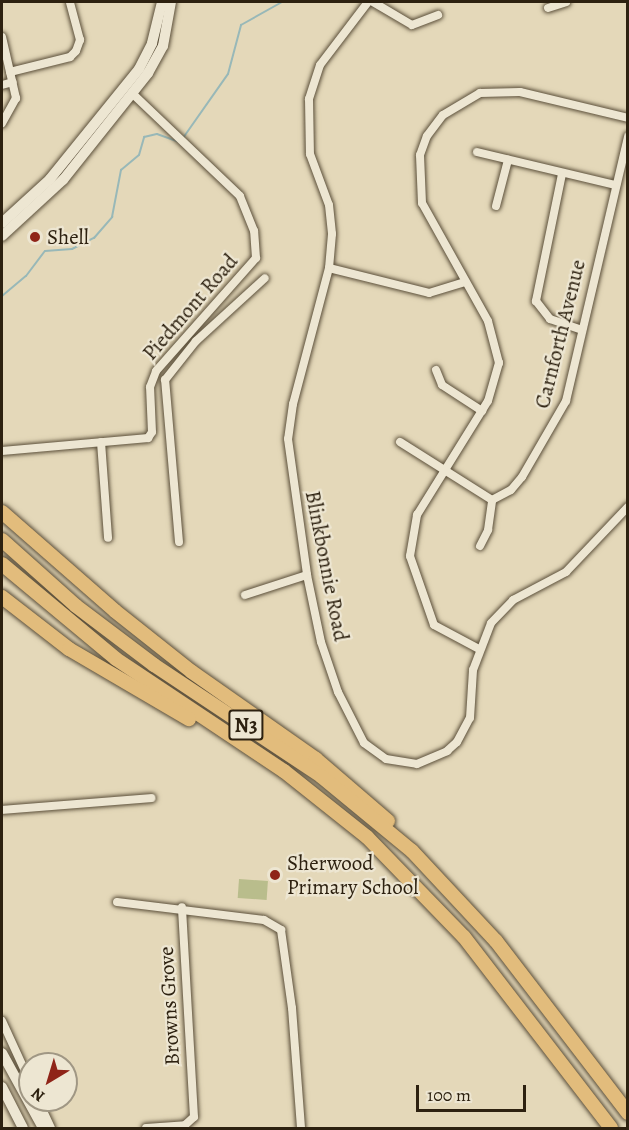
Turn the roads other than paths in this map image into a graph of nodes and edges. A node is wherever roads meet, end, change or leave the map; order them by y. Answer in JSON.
{"nodes":[{"id":1,"x":70,"y":2,"type":"edge"},
{"id":2,"x":162,"y":2,"type":"edge"},
{"id":3,"x":171,"y":2,"type":"edge"},
{"id":4,"x":368,"y":2,"type":"edge"},
{"id":5,"x":373,"y":2,"type":"edge"},
{"id":6,"x":566,"y":2,"type":"edge"},
{"id":7,"x":548,"y":8,"type":"dead end"},
{"id":8,"x":438,"y":15,"type":"dead end"},
{"id":9,"x":2,"y":37,"type":"edge"},
{"id":10,"x":10,"y":72,"type":"junction"},
{"id":11,"x":13,"y":82,"type":"junction"},
{"id":12,"x":2,"y":85,"type":"edge"},
{"id":13,"x":132,"y":93,"type":"junction"},
{"id":14,"x":627,"y":118,"type":"edge"},
{"id":15,"x":2,"y":123,"type":"edge"},
{"id":16,"x":627,"y":136,"type":"edge"},
{"id":17,"x":477,"y":152,"type":"dead end"},
{"id":18,"x":508,"y":160,"type":"junction"},
{"id":19,"x":562,"y":174,"type":"junction"},
{"id":20,"x":616,"y":185,"type":"junction"},
{"id":21,"x":496,"y":206,"type":"dead end"},
{"id":22,"x":2,"y":223,"type":"edge"},
{"id":23,"x":2,"y":236,"type":"edge"},
{"id":24,"x":329,"y":267,"type":"junction"},
{"id":25,"x":265,"y":278,"type":"dead end"},
{"id":26,"x":465,"y":282,"type":"junction"},
{"id":27,"x":582,"y":330,"type":"junction"},
{"id":28,"x":436,"y":370,"type":"dead end"},
{"id":29,"x":482,"y":411,"type":"junction"},
{"id":30,"x":101,"y":442,"type":"junction"},
{"id":31,"x":400,"y":442,"type":"dead end"},
{"id":32,"x":2,"y":451,"type":"edge"},
{"id":33,"x":445,"y":471,"type":"junction"},
{"id":34,"x":492,"y":500,"type":"junction"},
{"id":35,"x":627,"y":507,"type":"edge"},
{"id":36,"x":2,"y":512,"type":"edge"},
{"id":37,"x":108,"y":538,"type":"dead end"},
{"id":38,"x":2,"y":540,"type":"edge"},
{"id":39,"x":178,"y":542,"type":"dead end"},
{"id":40,"x":480,"y":546,"type":"dead end"},
{"id":41,"x":2,"y":564,"type":"edge"},
{"id":42,"x":307,"y":575,"type":"junction"},
{"id":43,"x":245,"y":595,"type":"dead end"},
{"id":44,"x":2,"y":597,"type":"edge"},
{"id":45,"x":478,"y":650,"type":"junction"},
{"id":46,"x":248,"y":747,"type":"junction"},
{"id":47,"x":152,"y":798,"type":"dead end"},
{"id":48,"x":2,"y":810,"type":"edge"},
{"id":49,"x":412,"y":851,"type":"junction"},
{"id":50,"x":117,"y":902,"type":"dead end"},
{"id":51,"x":182,"y":907,"type":"junction"},
{"id":52,"x":2,"y":1021,"type":"edge"},
{"id":53,"x":2,"y":1053,"type":"edge"},
{"id":54,"x":554,"y":1054,"type":"junction"},
{"id":55,"x":18,"y":1056,"type":"edge"},
{"id":56,"x":2,"y":1088,"type":"edge"},
{"id":57,"x":44,"y":1112,"type":"edge"},
{"id":58,"x":627,"y":1113,"type":"edge"},
{"id":59,"x":23,"y":1128,"type":"edge"},
{"id":60,"x":43,"y":1128,"type":"edge"},
{"id":61,"x":51,"y":1128,"type":"edge"},
{"id":62,"x":146,"y":1128,"type":"edge"},
{"id":63,"x":301,"y":1128,"type":"edge"},
{"id":64,"x":599,"y":1128,"type":"edge"},
{"id":65,"x":611,"y":1128,"type":"edge"}],
"edges":[{"from":1,"to":10,"type":"street"},
{"from":2,"to":22,"type":"main road"},
{"from":3,"to":13,"type":"main road"},
{"from":4,"to":24,"type":"street","name":"Blinkbonnie Road"},
{"from":5,"to":8,"type":"street"},
{"from":6,"to":7,"type":"street"},
{"from":9,"to":10,"type":"street"},
{"from":10,"to":11,"type":"street"},
{"from":11,"to":12,"type":"street"},
{"from":11,"to":15,"type":"street"},
{"from":13,"to":23,"type":"main road"},
{"from":13,"to":30,"type":"street","name":"Piedmont Road"},
{"from":14,"to":26,"type":"street"},
{"from":16,"to":20,"type":"street","name":"Carnforth Avenue"},
{"from":17,"to":18,"type":"street"},
{"from":18,"to":19,"type":"street"},
{"from":18,"to":21,"type":"street"},
{"from":19,"to":20,"type":"street"},
{"from":19,"to":27,"type":"street"},
{"from":20,"to":27,"type":"street","name":"Carnforth Avenue"},
{"from":24,"to":26,"type":"street"},
{"from":24,"to":42,"type":"street","name":"Blinkbonnie Road"},
{"from":25,"to":39,"type":"street"},
{"from":26,"to":29,"type":"street"},
{"from":27,"to":34,"type":"street","name":"Carnforth Avenue"},
{"from":28,"to":29,"type":"street"},
{"from":29,"to":33,"type":"street"},
{"from":30,"to":32,"type":"street","name":"Piedmont Road"},
{"from":30,"to":37,"type":"street"},
{"from":31,"to":33,"type":"street"},
{"from":33,"to":34,"type":"street"},
{"from":33,"to":45,"type":"street"},
{"from":34,"to":40,"type":"street"},
{"from":35,"to":45,"type":"street","name":"Blinkbonnie Road"},
{"from":36,"to":49,"type":"highway"},
{"from":38,"to":49,"type":"highway","number":"N3"},
{"from":41,"to":46,"type":"highway","number":"N3"},
{"from":42,"to":43,"type":"street"},
{"from":42,"to":45,"type":"street","name":"Blinkbonnie Road"},
{"from":44,"to":46,"type":"highway"},
{"from":46,"to":54,"type":"highway","number":"N3"},
{"from":47,"to":48,"type":"street"},
{"from":49,"to":58,"type":"highway","number":"N3"},
{"from":50,"to":51,"type":"street"},
{"from":51,"to":62,"type":"street","name":"Browns Grove"},
{"from":51,"to":63,"type":"street"},
{"from":52,"to":55,"type":"street"},
{"from":53,"to":60,"type":"main road"},
{"from":54,"to":64,"type":"highway"},
{"from":54,"to":65,"type":"highway","number":"N3"},
{"from":56,"to":59,"type":"main road"},
{"from":57,"to":61,"type":"street"}]}
